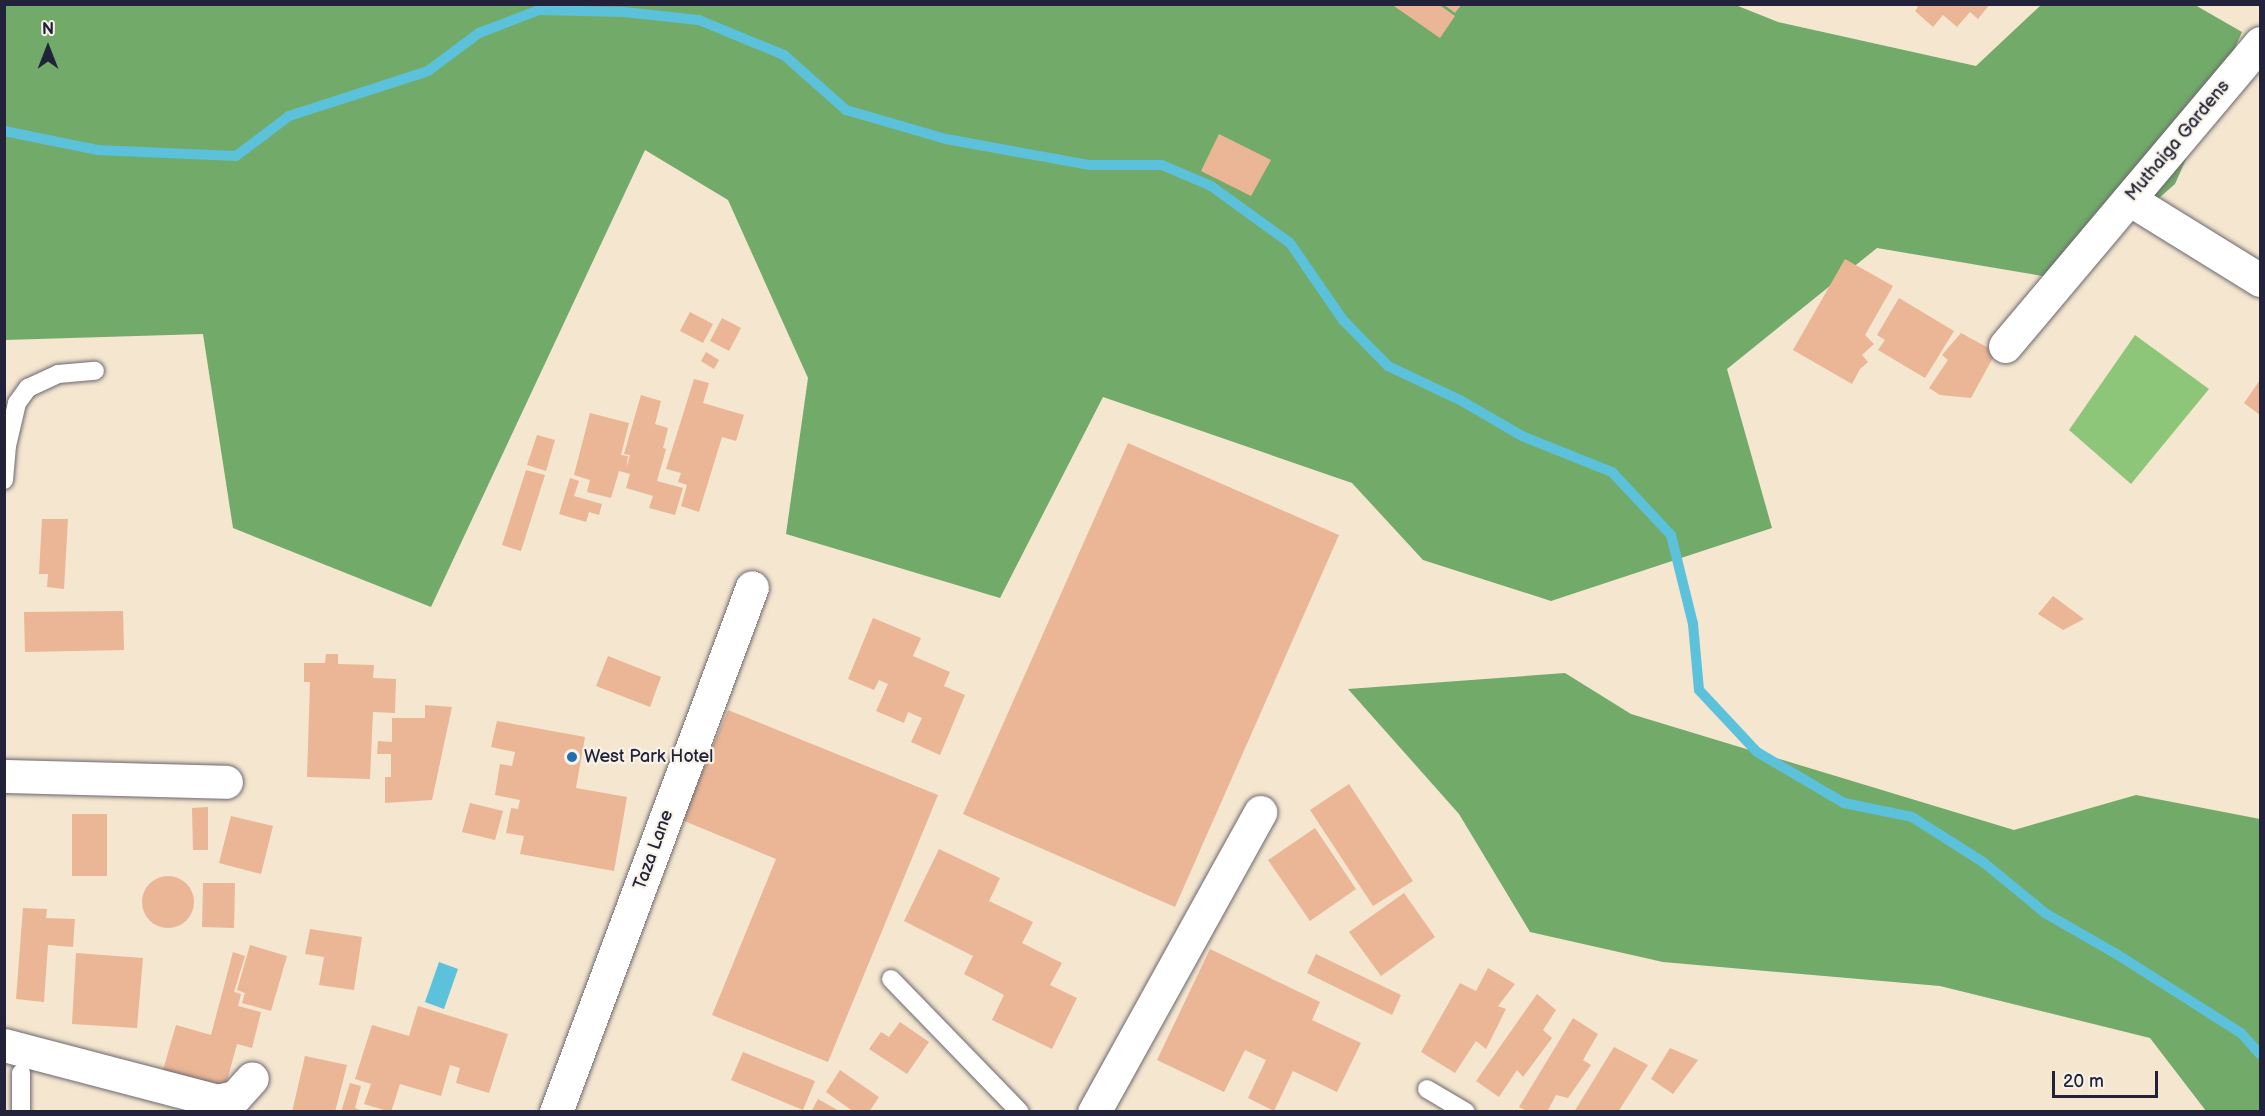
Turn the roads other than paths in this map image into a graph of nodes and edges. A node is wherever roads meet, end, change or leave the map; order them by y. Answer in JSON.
{"nodes":[{"id":1,"x":2260,"y":43,"type":"edge"},
{"id":2,"x":2129,"y":199,"type":"junction"},
{"id":3,"x":2260,"y":280,"type":"edge"},
{"id":4,"x":2006,"y":346,"type":"dead end"},
{"id":5,"x":95,"y":370,"type":"dead end"},
{"id":6,"x":4,"y":480,"type":"edge"},
{"id":7,"x":752,"y":587,"type":"dead end"},
{"id":8,"x":4,"y":776,"type":"edge"},
{"id":9,"x":226,"y":782,"type":"dead end"},
{"id":10,"x":1260,"y":812,"type":"dead end"},
{"id":11,"x":891,"y":979,"type":"dead end"},
{"id":12,"x":4,"y":1045,"type":"edge"},
{"id":13,"x":21,"y":1073,"type":"dead end"},
{"id":14,"x":252,"y":1078,"type":"dead end"},
{"id":15,"x":1427,"y":1089,"type":"dead end"},
{"id":16,"x":21,"y":1112,"type":"edge"},
{"id":17,"x":556,"y":1112,"type":"edge"},
{"id":18,"x":1020,"y":1112,"type":"edge"},
{"id":19,"x":1094,"y":1112,"type":"edge"},
{"id":20,"x":1466,"y":1112,"type":"edge"}],
"edges":[{"from":1,"to":2,"type":"street","name":"Muthaiga Gardens"},
{"from":2,"to":3,"type":"street"},
{"from":2,"to":4,"type":"street","name":"Muthaiga Gardens"},
{"from":5,"to":6,"type":"lane"},
{"from":7,"to":17,"type":"street","name":"Taza Lane"},
{"from":8,"to":9,"type":"street"},
{"from":10,"to":19,"type":"street"},
{"from":11,"to":18,"type":"lane"},
{"from":12,"to":14,"type":"street"},
{"from":13,"to":16,"type":"lane"},
{"from":15,"to":20,"type":"lane"}]}
